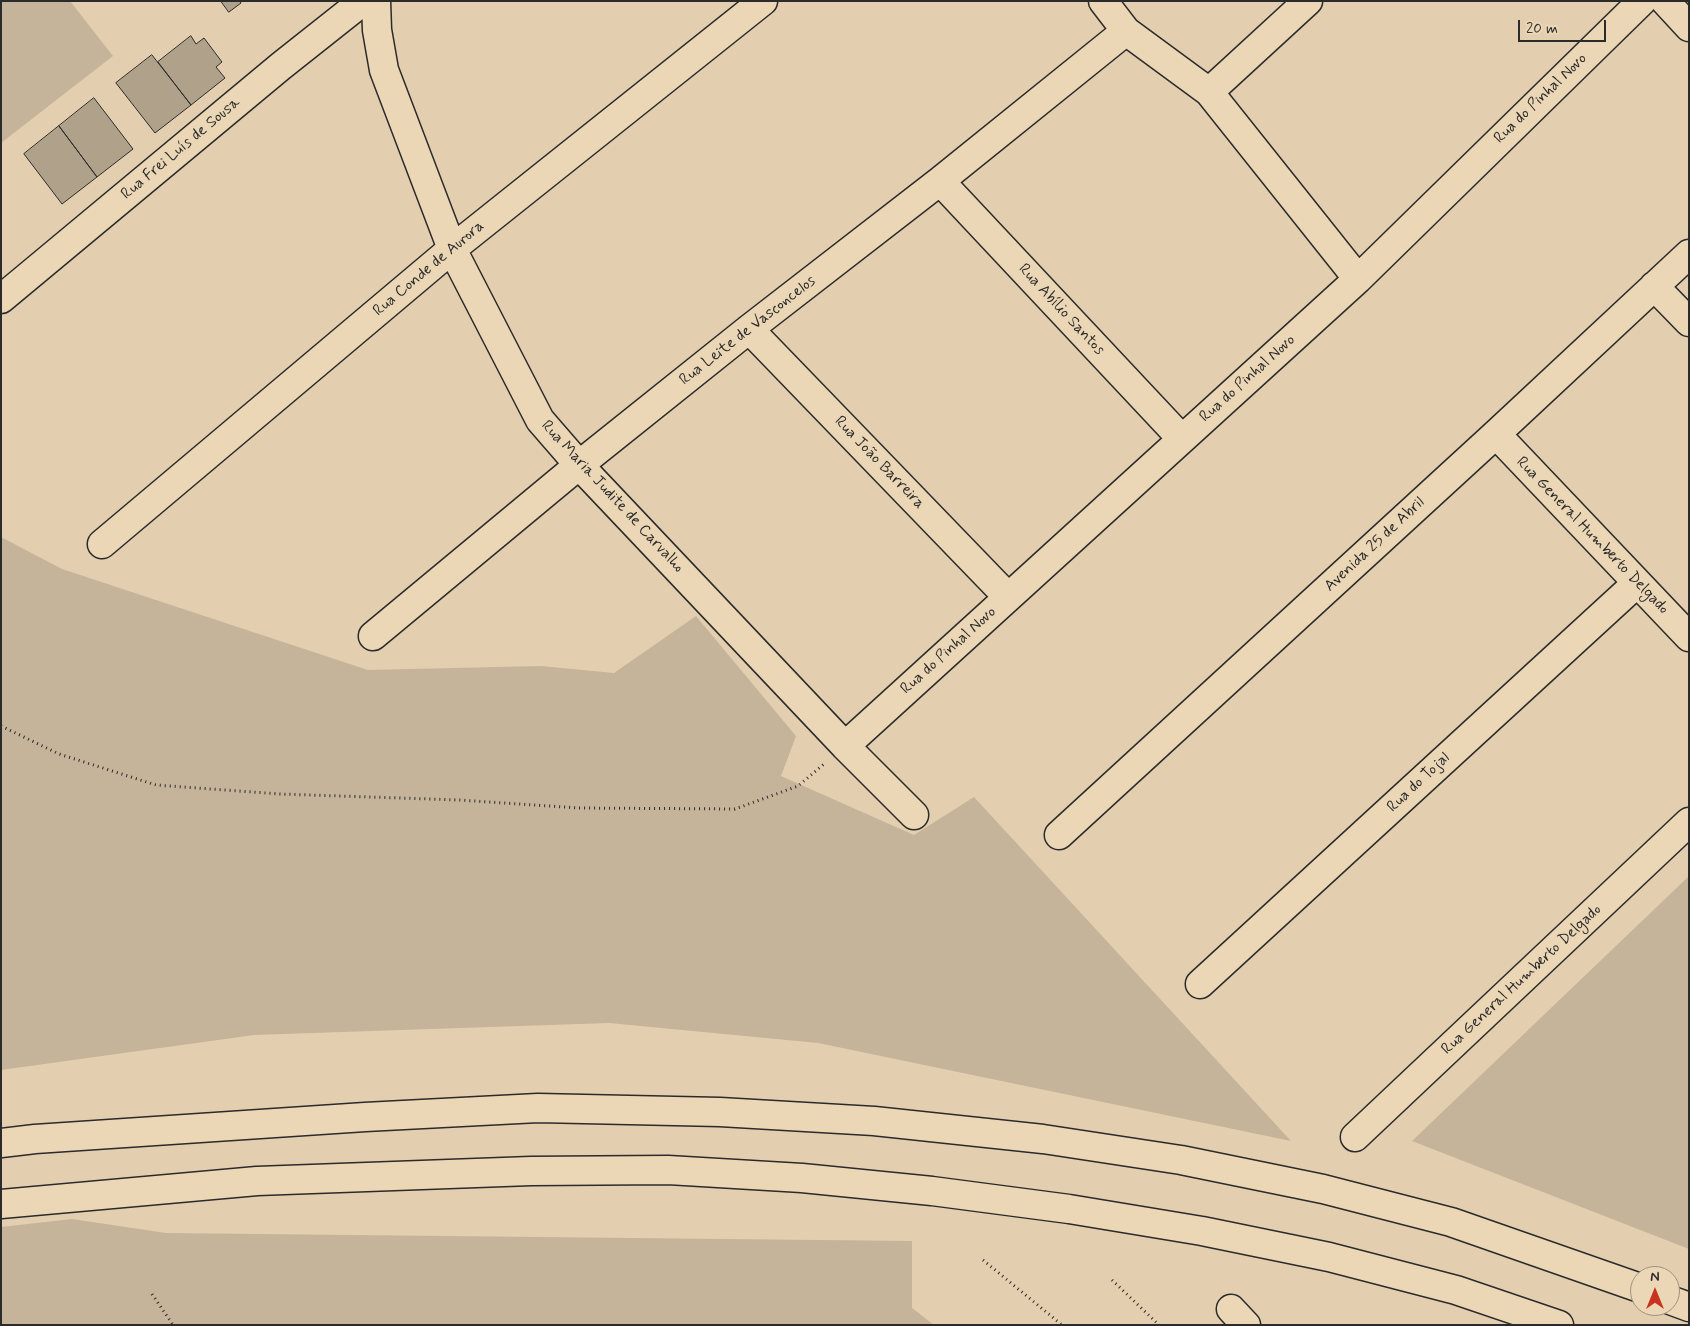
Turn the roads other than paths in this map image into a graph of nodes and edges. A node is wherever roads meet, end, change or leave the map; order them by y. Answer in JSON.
{"nodes":[{"id":1,"x":363,"y":1,"type":"edge"},
{"id":2,"x":376,"y":1,"type":"edge"},
{"id":3,"x":763,"y":1,"type":"edge"},
{"id":4,"x":1103,"y":1,"type":"edge"},
{"id":5,"x":1308,"y":1,"type":"edge"},
{"id":6,"x":1642,"y":1,"type":"edge"},
{"id":7,"x":1665,"y":1,"type":"edge"},
{"id":8,"x":1689,"y":27,"type":"edge"},
{"id":9,"x":1126,"y":31,"type":"junction"},
{"id":10,"x":1209,"y":92,"type":"junction"},
{"id":11,"x":940,"y":180,"type":"junction"},
{"id":12,"x":452,"y":249,"type":"junction"},
{"id":13,"x":1689,"y":254,"type":"edge"},
{"id":14,"x":1358,"y":279,"type":"junction"},
{"id":15,"x":1654,"y":286,"type":"junction"},
{"id":16,"x":1,"y":299,"type":"edge"},
{"id":17,"x":1689,"y":322,"type":"edge"},
{"id":18,"x":749,"y":329,"type":"junction"},
{"id":19,"x":1496,"y":434,"type":"junction"},
{"id":20,"x":1182,"y":439,"type":"junction"},
{"id":21,"x":580,"y":465,"type":"junction"},
{"id":22,"x":102,"y":544,"type":"dead end"},
{"id":23,"x":1637,"y":583,"type":"junction"},
{"id":24,"x":1008,"y":597,"type":"junction"},
{"id":25,"x":373,"y":636,"type":"dead end"},
{"id":26,"x":1689,"y":637,"type":"edge"},
{"id":27,"x":845,"y":746,"type":"junction"},
{"id":28,"x":914,"y":815,"type":"dead end"},
{"id":29,"x":1689,"y":822,"type":"edge"},
{"id":30,"x":1059,"y":835,"type":"dead end"},
{"id":31,"x":1200,"y":984,"type":"dead end"},
{"id":32,"x":1355,"y":1137,"type":"dead end"},
{"id":33,"x":1,"y":1143,"type":"edge"},
{"id":34,"x":1,"y":1204,"type":"edge"},
{"id":35,"x":1630,"y":1284,"type":"edge"},
{"id":36,"x":1559,"y":1325,"type":"edge"}],
"edges":[{"from":1,"to":16,"type":"main road","name":"Rua Frei Luís de Sousa"},
{"from":2,"to":12,"type":"main road","name":"Rua Maria Judite de Carvalho"},
{"from":3,"to":12,"type":"main road","name":"Rua Conde de Aurora"},
{"from":4,"to":9,"type":"main road"},
{"from":5,"to":10,"type":"main road"},
{"from":6,"to":14,"type":"main road","name":"Rua do Pinhal Novo"},
{"from":7,"to":8,"type":"main road"},
{"from":9,"to":10,"type":"main road"},
{"from":9,"to":11,"type":"main road","name":"Rua Leite de Vasconcelos"},
{"from":10,"to":14,"type":"main road"},
{"from":11,"to":18,"type":"main road","name":"Rua Leite de Vasconcelos"},
{"from":11,"to":20,"type":"main road","name":"Rua Abílio Santos"},
{"from":12,"to":21,"type":"main road","name":"Rua Maria Judite de Carvalho"},
{"from":12,"to":22,"type":"main road","name":"Rua Conde de Aurora"},
{"from":13,"to":15,"type":"main road","name":"Avenida 25 de Abril"},
{"from":14,"to":20,"type":"main road","name":"Rua do Pinhal Novo"},
{"from":15,"to":17,"type":"main road"},
{"from":15,"to":19,"type":"main road","name":"Avenida 25 de Abril"},
{"from":18,"to":21,"type":"main road","name":"Rua Leite de Vasconcelos"},
{"from":18,"to":24,"type":"main road","name":"Rua João Barreira"},
{"from":19,"to":23,"type":"main road","name":"Rua General Humberto Delgado"},
{"from":19,"to":30,"type":"main road","name":"Avenida 25 de Abril"},
{"from":20,"to":24,"type":"main road","name":"Rua do Pinhal Novo"},
{"from":21,"to":25,"type":"main road","name":"Rua Leite de Vasconcelos"},
{"from":21,"to":27,"type":"main road","name":"Rua Maria Judite de Carvalho"},
{"from":23,"to":26,"type":"main road","name":"Rua General Humberto Delgado"},
{"from":23,"to":31,"type":"main road","name":"Rua do Tojal"},
{"from":24,"to":27,"type":"main road","name":"Rua do Pinhal Novo"},
{"from":27,"to":28,"type":"main road","name":"Rua Maria Judite de Carvalho"},
{"from":29,"to":32,"type":"main road","name":"Rua General Humberto Delgado"},
{"from":33,"to":35,"type":"main road"},
{"from":34,"to":36,"type":"main road"}]}
